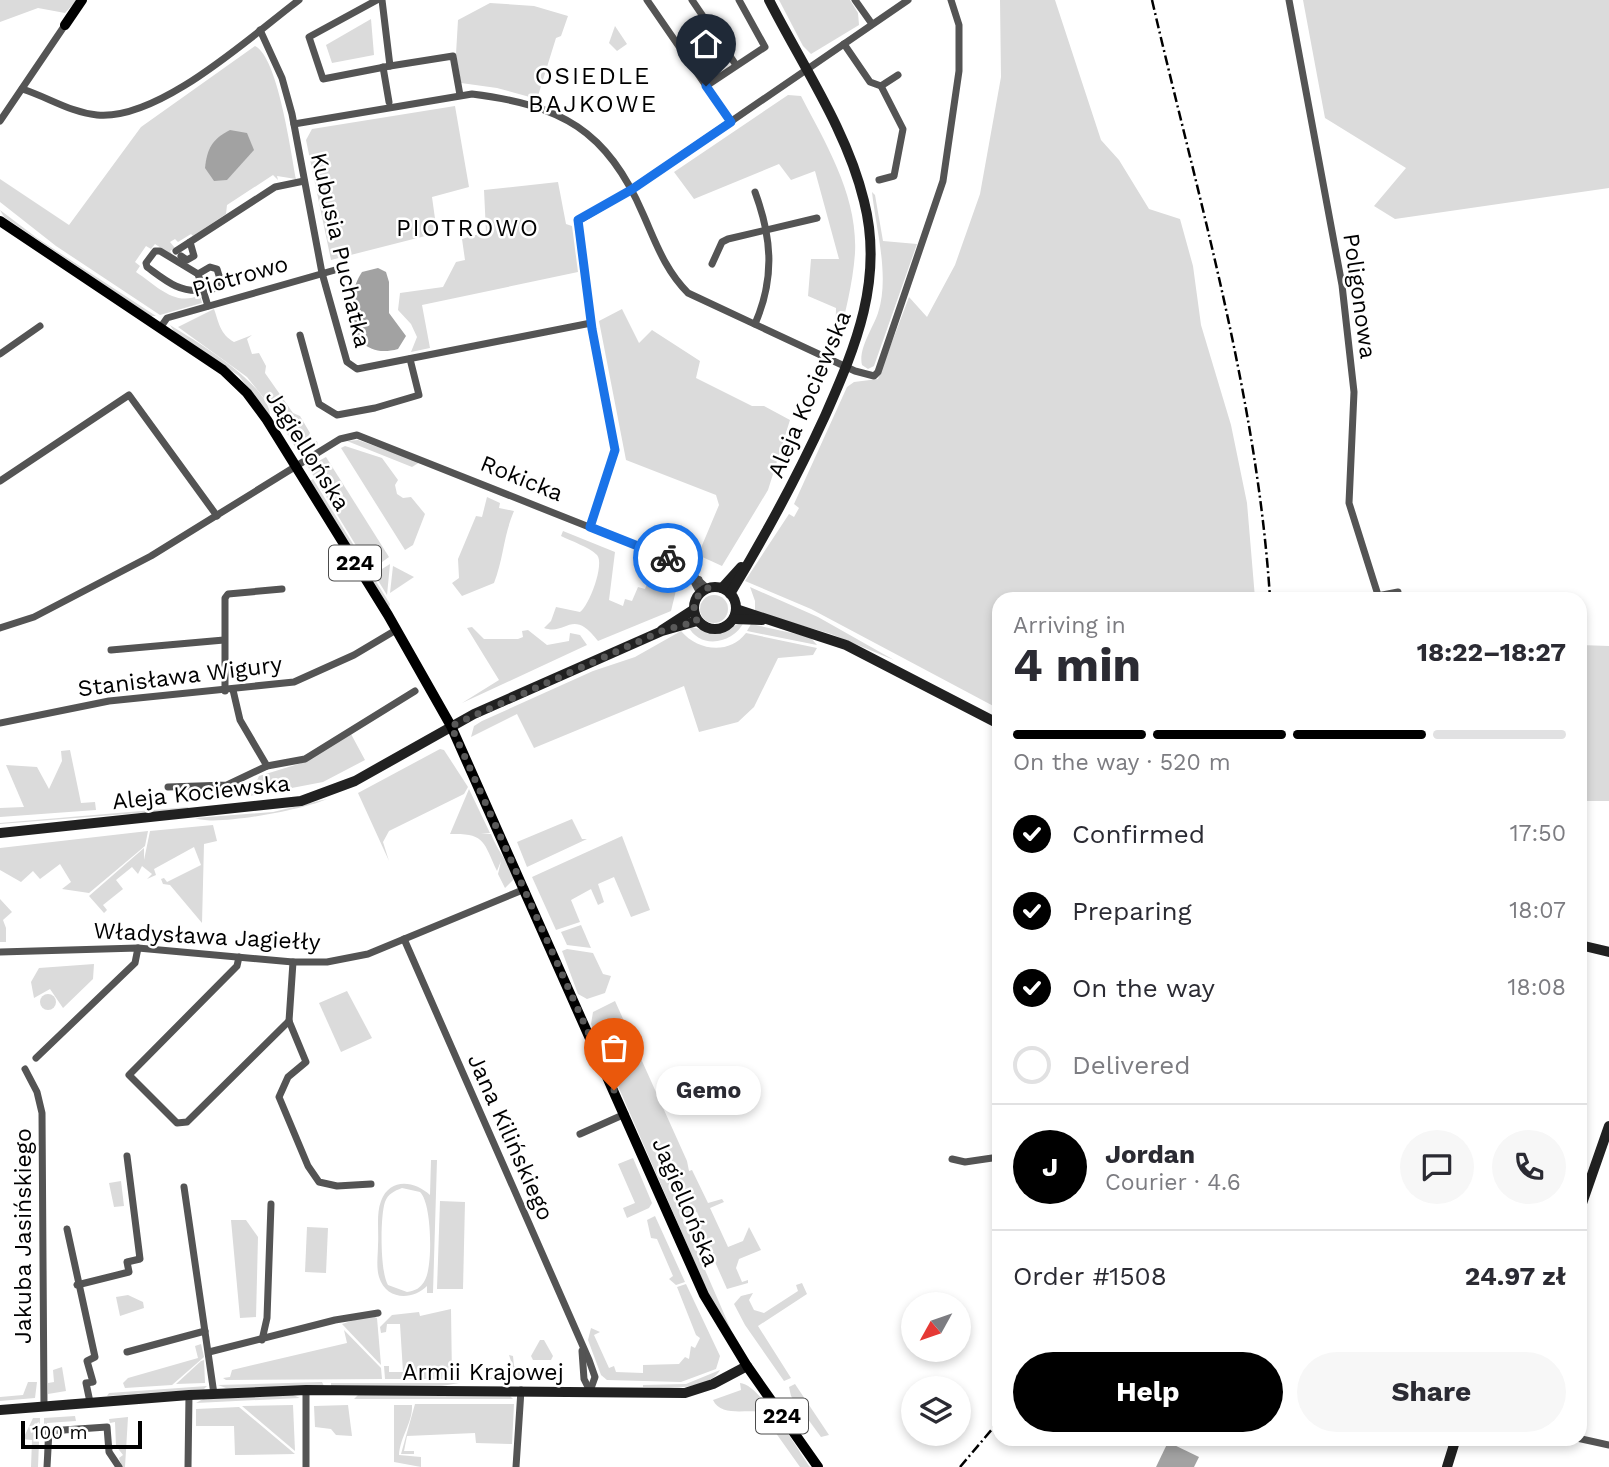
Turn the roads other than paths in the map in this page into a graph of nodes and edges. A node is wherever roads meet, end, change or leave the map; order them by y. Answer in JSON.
{"nodes":[{"id":1,"x":82,"y":0,"type":"edge"},
{"id":2,"x":299,"y":0,"type":"edge"},
{"id":3,"x":379,"y":0,"type":"edge"},
{"id":4,"x":659,"y":0,"type":"edge"},
{"id":5,"x":692,"y":0,"type":"edge"},
{"id":6,"x":739,"y":0,"type":"edge"},
{"id":7,"x":769,"y":0,"type":"edge"},
{"id":8,"x":855,"y":0,"type":"edge"},
{"id":9,"x":908,"y":0,"type":"edge"},
{"id":10,"x":951,"y":0,"type":"edge"},
{"id":11,"x":1289,"y":0,"type":"edge"},
{"id":12,"x":649,"y":3,"type":"edge"},
{"id":13,"x":872,"y":24,"type":"junction"},
{"id":14,"x":65,"y":25,"type":"joint"},
{"id":15,"x":260,"y":30,"type":"junction"},
{"id":16,"x":844,"y":44,"type":"junction"},
{"id":17,"x":736,"y":65,"type":"junction"},
{"id":18,"x":386,"y":67,"type":"junction"},
{"id":19,"x":805,"y":71,"type":"junction"},
{"id":20,"x":898,"y":75,"type":"dead end"},
{"id":21,"x":706,"y":86,"type":"junction"},
{"id":22,"x":881,"y":86,"type":"junction"},
{"id":23,"x":22,"y":89,"type":"junction"},
{"id":24,"x":460,"y":95,"type":"junction"},
{"id":25,"x":389,"y":102,"type":"dead end"},
{"id":26,"x":0,"y":121,"type":"edge"},
{"id":27,"x":731,"y":122,"type":"junction"},
{"id":28,"x":294,"y":124,"type":"junction"},
{"id":29,"x":879,"y":180,"type":"dead end"},
{"id":30,"x":304,"y":181,"type":"junction"},
{"id":31,"x":631,"y":190,"type":"junction"},
{"id":32,"x":755,"y":192,"type":"dead end"},
{"id":33,"x":817,"y":218,"type":"dead end"},
{"id":34,"x":0,"y":221,"type":"edge"},
{"id":35,"x":768,"y":230,"type":"junction"},
{"id":36,"x":190,"y":242,"type":"junction"},
{"id":37,"x":712,"y":264,"type":"dead end"},
{"id":38,"x":335,"y":270,"type":"dead end"},
{"id":39,"x":322,"y":273,"type":"junction"},
{"id":40,"x":198,"y":274,"type":"junction"},
{"id":41,"x":213,"y":289,"type":"dead end"},
{"id":42,"x":203,"y":290,"type":"junction"},
{"id":43,"x":208,"y":306,"type":"junction"},
{"id":44,"x":591,"y":323,"type":"junction"},
{"id":45,"x":755,"y":324,"type":"junction"},
{"id":46,"x":40,"y":326,"type":"dead end"},
{"id":47,"x":160,"y":328,"type":"junction"},
{"id":48,"x":300,"y":335,"type":"dead end"},
{"id":49,"x":0,"y":354,"type":"edge"},
{"id":50,"x":410,"y":359,"type":"junction"},
{"id":51,"x":846,"y":367,"type":"junction"},
{"id":52,"x":295,"y":466,"type":"junction"},
{"id":53,"x":0,"y":481,"type":"edge"},
{"id":54,"x":217,"y":516,"type":"junction"},
{"id":55,"x":590,"y":527,"type":"junction"},
{"id":56,"x":282,"y":589,"type":"dead end"},
{"id":57,"x":704,"y":591,"type":"junction"},
{"id":58,"x":726,"y":591,"type":"junction"},
{"id":59,"x":1377,"y":592,"type":"edge"},
{"id":60,"x":735,"y":614,"type":"junction"},
{"id":61,"x":695,"y":615,"type":"junction"},
{"id":62,"x":0,"y":628,"type":"edge"},
{"id":63,"x":396,"y":630,"type":"junction"},
{"id":64,"x":224,"y":640,"type":"junction"},
{"id":65,"x":111,"y":650,"type":"dead end"},
{"id":66,"x":229,"y":690,"type":"junction"},
{"id":67,"x":415,"y":691,"type":"dead end"},
{"id":68,"x":992,"y":720,"type":"edge"},
{"id":69,"x":0,"y":723,"type":"edge"},
{"id":70,"x":451,"y":726,"type":"junction"},
{"id":71,"x":267,"y":766,"type":"junction"},
{"id":72,"x":168,"y":788,"type":"dead end"},
{"id":73,"x":0,"y":832,"type":"edge"},
{"id":74,"x":526,"y":889,"type":"junction"},
{"id":75,"x":404,"y":939,"type":"junction"},
{"id":76,"x":1587,"y":947,"type":"edge"},
{"id":77,"x":138,"y":948,"type":"junction"},
{"id":78,"x":0,"y":952,"type":"edge"},
{"id":79,"x":1609,"y":952,"type":"edge"},
{"id":80,"x":239,"y":957,"type":"junction"},
{"id":81,"x":293,"y":962,"type":"junction"},
{"id":82,"x":289,"y":1021,"type":"junction"},
{"id":83,"x":36,"y":1058,"type":"dead end"},
{"id":84,"x":26,"y":1069,"type":"dead end"},
{"id":85,"x":625,"y":1114,"type":"junction"},
{"id":86,"x":1609,"y":1126,"type":"edge"},
{"id":87,"x":580,"y":1134,"type":"dead end"},
{"id":88,"x":127,"y":1156,"type":"dead end"},
{"id":89,"x":992,"y":1158,"type":"edge"},
{"id":90,"x":952,"y":1159,"type":"dead end"},
{"id":91,"x":371,"y":1184,"type":"dead end"},
{"id":92,"x":184,"y":1186,"type":"dead end"},
{"id":93,"x":1587,"y":1189,"type":"edge"},
{"id":94,"x":271,"y":1204,"type":"dead end"},
{"id":95,"x":67,"y":1229,"type":"dead end"},
{"id":96,"x":77,"y":1285,"type":"junction"},
{"id":97,"x":378,"y":1313,"type":"dead end"},
{"id":98,"x":205,"y":1331,"type":"junction"},
{"id":99,"x":262,"y":1340,"type":"junction"},
{"id":100,"x":127,"y":1352,"type":"dead end"},
{"id":101,"x":209,"y":1352,"type":"junction"},
{"id":102,"x":747,"y":1366,"type":"junction"},
{"id":103,"x":306,"y":1390,"type":"junction"},
{"id":104,"x":521,"y":1391,"type":"junction"},
{"id":105,"x":590,"y":1391,"type":"junction"},
{"id":106,"x":214,"y":1394,"type":"junction"},
{"id":107,"x":189,"y":1395,"type":"junction"},
{"id":108,"x":90,"y":1402,"type":"junction"},
{"id":109,"x":44,"y":1406,"type":"junction"},
{"id":110,"x":0,"y":1410,"type":"edge"},
{"id":111,"x":1587,"y":1440,"type":"edge"},
{"id":112,"x":1609,"y":1445,"type":"edge"},
{"id":113,"x":1454,"y":1446,"type":"edge"},
{"id":114,"x":47,"y":1467,"type":"edge"},
{"id":115,"x":119,"y":1467,"type":"edge"},
{"id":116,"x":188,"y":1467,"type":"edge"},
{"id":117,"x":306,"y":1467,"type":"edge"},
{"id":118,"x":516,"y":1467,"type":"edge"},
{"id":119,"x":818,"y":1467,"type":"edge"},
{"id":120,"x":1447,"y":1467,"type":"edge"}],
"edges":[{"from":1,"to":14,"type":"main road"},
{"from":2,"to":15,"type":"street"},
{"from":3,"to":18,"type":"street"},
{"from":3,"to":18,"type":"street"},
{"from":4,"to":12,"type":"street"},
{"from":5,"to":17,"type":"street"},
{"from":6,"to":17,"type":"street"},
{"from":7,"to":19,"type":"street","name":"Aleja Kociewska"},
{"from":8,"to":13,"type":"street"},
{"from":9,"to":13,"type":"street"},
{"from":10,"to":51,"type":"street"},
{"from":11,"to":59,"type":"street","name":"Poligonowa"},
{"from":12,"to":21,"type":"street"},
{"from":13,"to":16,"type":"street"},
{"from":14,"to":23,"type":"street"},
{"from":15,"to":23,"type":"street"},
{"from":15,"to":28,"type":"street","name":"Kubusia Puchatka"},
{"from":16,"to":19,"type":"street"},
{"from":16,"to":22,"type":"street"},
{"from":17,"to":21,"type":"street"},
{"from":18,"to":24,"type":"street"},
{"from":18,"to":25,"type":"street"},
{"from":19,"to":27,"type":"street"},
{"from":19,"to":51,"type":"street","name":"Aleja Kociewska"},
{"from":20,"to":22,"type":"street"},
{"from":21,"to":27,"type":"street"},
{"from":22,"to":29,"type":"street"},
{"from":23,"to":26,"type":"street"},
{"from":24,"to":28,"type":"street"},
{"from":24,"to":31,"type":"street"},
{"from":27,"to":31,"type":"street"},
{"from":28,"to":30,"type":"street","name":"Kubusia Puchatka"},
{"from":30,"to":36,"type":"street"},
{"from":30,"to":39,"type":"street","name":"Kubusia Puchatka"},
{"from":31,"to":44,"type":"street"},
{"from":31,"to":45,"type":"street"},
{"from":32,"to":35,"type":"street"},
{"from":33,"to":35,"type":"street"},
{"from":34,"to":47,"type":"main road","name":"Jagiellońska","number":"224"},
{"from":35,"to":37,"type":"street"},
{"from":35,"to":45,"type":"street"},
{"from":36,"to":36,"type":"street"},
{"from":38,"to":39,"type":"street","name":"Piotrowo"},
{"from":39,"to":43,"type":"street","name":"Piotrowo"},
{"from":39,"to":50,"type":"street","name":"Kubusia Puchatka"},
{"from":40,"to":41,"type":"street"},
{"from":40,"to":42,"type":"street"},
{"from":40,"to":42,"type":"street"},
{"from":42,"to":43,"type":"street"},
{"from":43,"to":47,"type":"street","name":"Piotrowo"},
{"from":44,"to":50,"type":"street","name":"Kubusia Puchatka"},
{"from":44,"to":55,"type":"street"},
{"from":45,"to":51,"type":"street"},
{"from":46,"to":49,"type":"street"},
{"from":47,"to":52,"type":"main road","name":"Jagiellońska","number":"224"},
{"from":48,"to":50,"type":"street"},
{"from":51,"to":58,"type":"street","name":"Aleja Kociewska"},
{"from":52,"to":54,"type":"street"},
{"from":52,"to":55,"type":"street","name":"Rokicka"},
{"from":52,"to":63,"type":"main road","name":"Jagiellońska","number":"224"},
{"from":53,"to":54,"type":"street"},
{"from":54,"to":62,"type":"street"},
{"from":55,"to":57,"type":"street","name":"Rokicka"},
{"from":56,"to":64,"type":"street"},
{"from":57,"to":58,"type":"street"},
{"from":57,"to":61,"type":"street"},
{"from":58,"to":60,"type":"street"},
{"from":60,"to":61,"type":"street"},
{"from":60,"to":68,"type":"street"},
{"from":61,"to":70,"type":"street","name":"Aleja Kociewska"},
{"from":63,"to":66,"type":"street","name":"Stanisława Wigury"},
{"from":63,"to":70,"type":"main road","name":"Jagiellońska","number":"224"},
{"from":64,"to":65,"type":"street"},
{"from":64,"to":66,"type":"street"},
{"from":66,"to":69,"type":"street","name":"Stanisława Wigury"},
{"from":66,"to":71,"type":"street"},
{"from":67,"to":71,"type":"street"},
{"from":70,"to":73,"type":"street","name":"Aleja Kociewska"},
{"from":70,"to":74,"type":"main road","name":"Jagiellońska","number":"224"},
{"from":71,"to":72,"type":"street"},
{"from":74,"to":75,"type":"street","name":"Władysława Jagiełły"},
{"from":74,"to":85,"type":"main road","name":"Jagiellońska","number":"224"},
{"from":75,"to":81,"type":"street","name":"Władysława Jagiełły"},
{"from":75,"to":105,"type":"street","name":"Jana Kilińskiego"},
{"from":76,"to":79,"type":"street"},
{"from":77,"to":78,"type":"street","name":"Władysława Jagiełły"},
{"from":77,"to":80,"type":"street","name":"Władysława Jagiełły"},
{"from":77,"to":83,"type":"street"},
{"from":80,"to":81,"type":"street","name":"Władysława Jagiełły"},
{"from":80,"to":82,"type":"street"},
{"from":81,"to":82,"type":"street"},
{"from":82,"to":91,"type":"street"},
{"from":84,"to":109,"type":"street","name":"Jakuba Jasińskiego"},
{"from":85,"to":87,"type":"street"},
{"from":85,"to":102,"type":"main road","name":"Jagiellońska","number":"224"},
{"from":86,"to":93,"type":"street"},
{"from":88,"to":96,"type":"street"},
{"from":89,"to":90,"type":"street"},
{"from":92,"to":98,"type":"street"},
{"from":94,"to":99,"type":"street"},
{"from":95,"to":96,"type":"street"},
{"from":96,"to":108,"type":"street"},
{"from":97,"to":99,"type":"street"},
{"from":98,"to":100,"type":"street"},
{"from":98,"to":101,"type":"street"},
{"from":99,"to":101,"type":"street"},
{"from":101,"to":106,"type":"street"},
{"from":102,"to":105,"type":"street","name":"Armii Krajowej"},
{"from":102,"to":119,"type":"main road","name":"Jagiellońska","number":"224"},
{"from":103,"to":104,"type":"street","name":"Armii Krajowej"},
{"from":103,"to":106,"type":"street","name":"Armii Krajowej"},
{"from":103,"to":117,"type":"street"},
{"from":104,"to":105,"type":"street","name":"Armii Krajowej"},
{"from":104,"to":118,"type":"street"},
{"from":106,"to":107,"type":"street","name":"Armii Krajowej"},
{"from":107,"to":108,"type":"street","name":"Armii Krajowej"},
{"from":107,"to":116,"type":"street"},
{"from":108,"to":109,"type":"street","name":"Armii Krajowej"},
{"from":109,"to":110,"type":"street","name":"Armii Krajowej"},
{"from":111,"to":112,"type":"street"},
{"from":113,"to":120,"type":"street"},
{"from":114,"to":115,"type":"street"}]}
